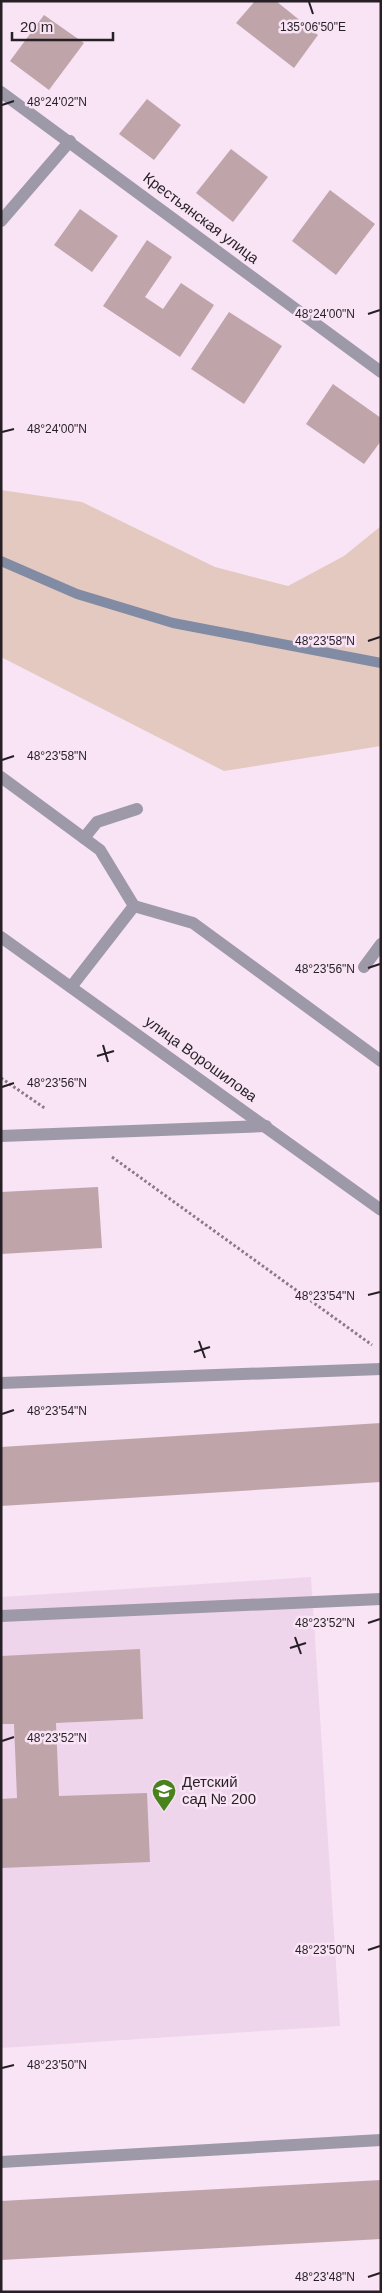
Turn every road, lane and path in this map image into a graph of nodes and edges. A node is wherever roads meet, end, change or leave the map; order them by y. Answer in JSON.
{"nodes":[{"id":1,"x":1,"y":92,"type":"edge"},
{"id":2,"x":70,"y":141,"type":"junction"},
{"id":3,"x":1,"y":221,"type":"edge"},
{"id":4,"x":381,"y":372,"type":"edge"},
{"id":5,"x":1,"y":778,"type":"edge"},
{"id":6,"x":136,"y":809,"type":"dead end"},
{"id":7,"x":84,"y":838,"type":"junction"},
{"id":8,"x":134,"y":906,"type":"junction"},
{"id":9,"x":1,"y":937,"type":"edge"},
{"id":10,"x":381,"y":944,"type":"edge"},
{"id":11,"x":364,"y":967,"type":"dead end"},
{"id":12,"x":71,"y":987,"type":"junction"},
{"id":13,"x":381,"y":1061,"type":"edge"},
{"id":14,"x":1,"y":1078,"type":"edge"},
{"id":15,"x":266,"y":1126,"type":"junction"},
{"id":16,"x":78,"y":1132,"type":"junction"},
{"id":17,"x":1,"y":1136,"type":"edge"},
{"id":18,"x":110,"y":1155,"type":"dead end"},
{"id":19,"x":381,"y":1210,"type":"edge"},
{"id":20,"x":373,"y":1346,"type":"dead end"},
{"id":21,"x":381,"y":1368,"type":"edge"},
{"id":22,"x":1,"y":1383,"type":"edge"},
{"id":23,"x":381,"y":1598,"type":"edge"},
{"id":24,"x":1,"y":1616,"type":"edge"},
{"id":25,"x":381,"y":2140,"type":"edge"},
{"id":26,"x":1,"y":2162,"type":"edge"}],
"edges":[{"from":1,"to":2,"type":"street","name":"Крестьянская улица"},
{"from":2,"to":3,"type":"street"},
{"from":2,"to":4,"type":"street","name":"Крестьянская улица"},
{"from":5,"to":7,"type":"street"},
{"from":6,"to":7,"type":"street"},
{"from":7,"to":8,"type":"street"},
{"from":8,"to":12,"type":"street"},
{"from":8,"to":13,"type":"street"},
{"from":9,"to":12,"type":"street","name":"улица Ворошилова"},
{"from":10,"to":11,"type":"street"},
{"from":12,"to":15,"type":"street","name":"улица Ворошилова"},
{"from":14,"to":16,"type":"path"},
{"from":15,"to":16,"type":"street"},
{"from":15,"to":19,"type":"street","name":"улица Ворошилова"},
{"from":16,"to":17,"type":"street"},
{"from":18,"to":20,"type":"path"},
{"from":21,"to":22,"type":"street"},
{"from":23,"to":24,"type":"street"},
{"from":25,"to":26,"type":"street"}]}
